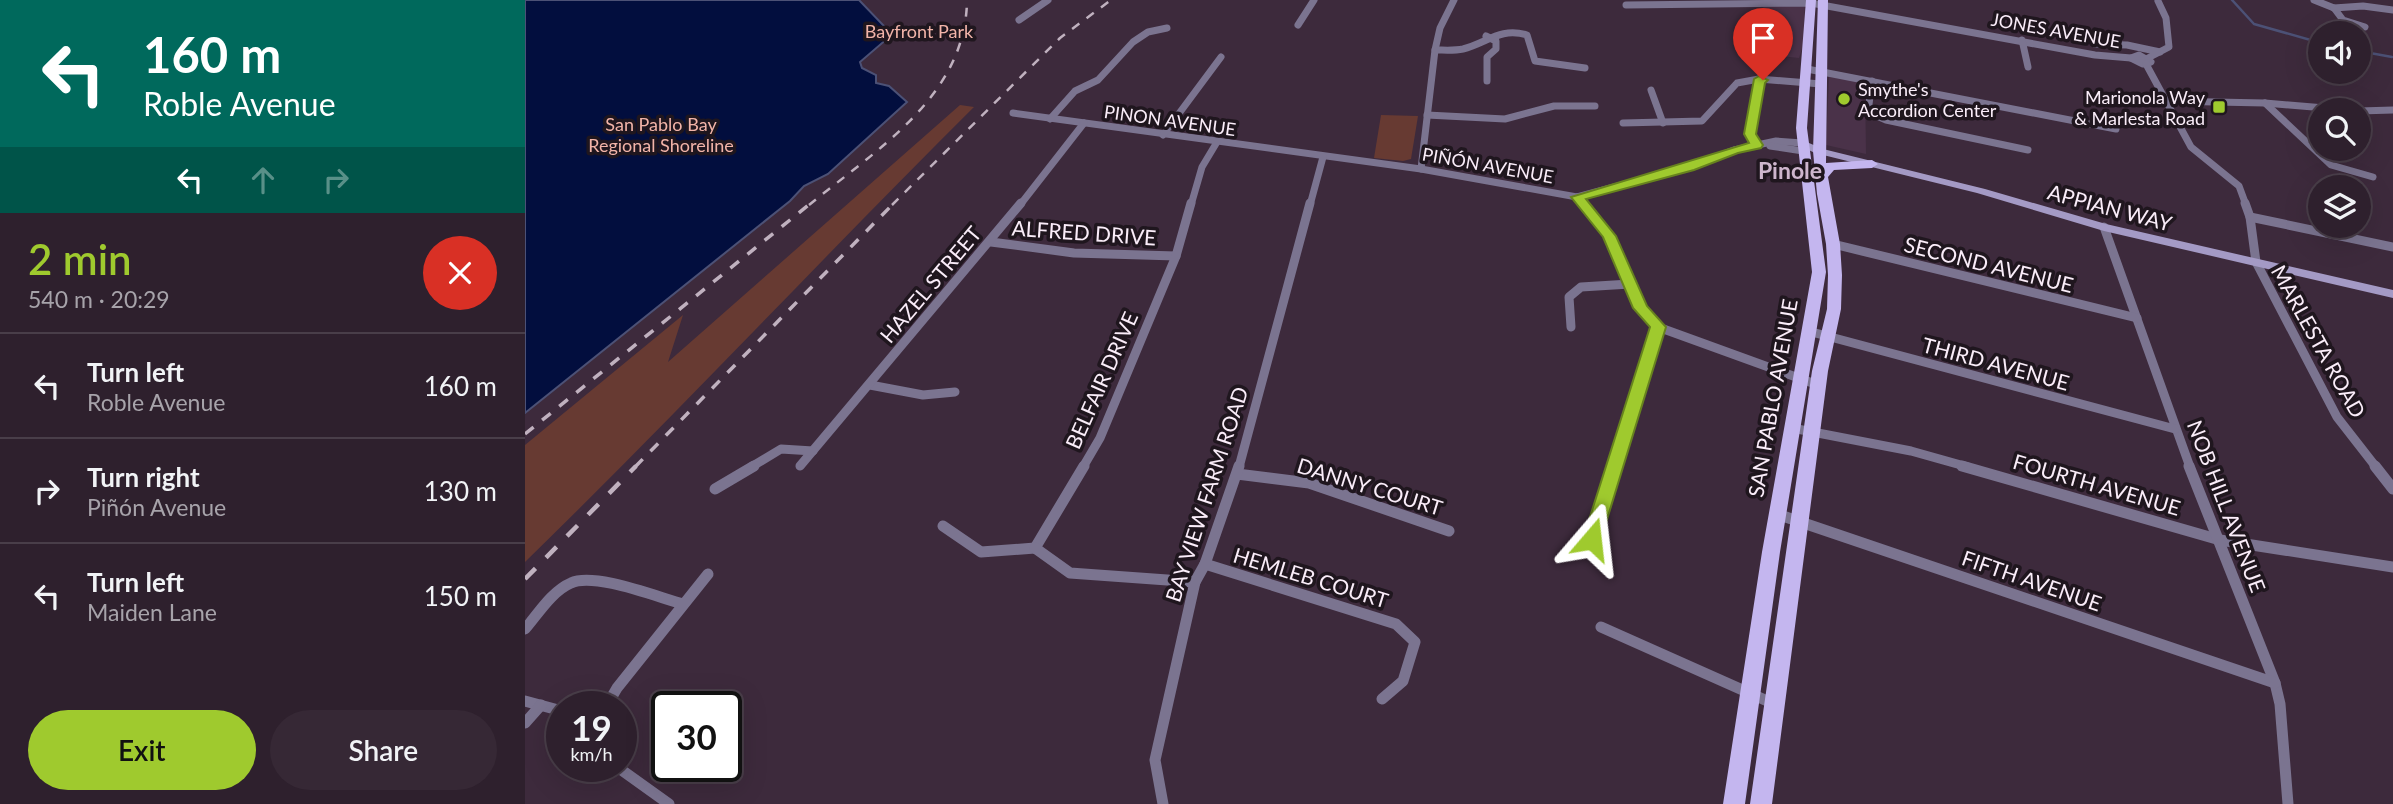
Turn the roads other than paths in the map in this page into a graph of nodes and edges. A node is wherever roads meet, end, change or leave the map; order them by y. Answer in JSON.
{"nodes":[{"id":1,"x":1048,"y":0,"type":"edge"},
{"id":2,"x":1314,"y":0,"type":"edge"},
{"id":3,"x":1454,"y":0,"type":"edge"},
{"id":4,"x":2314,"y":0,"type":"edge"},
{"id":5,"x":2158,"y":1,"type":"edge"},
{"id":6,"x":1699,"y":2,"type":"edge"},
{"id":7,"x":1817,"y":2,"type":"edge"},
{"id":8,"x":2362,"y":3,"type":"edge"},
{"id":9,"x":1626,"y":5,"type":"dead end"},
{"id":10,"x":2334,"y":8,"type":"junction"},
{"id":11,"x":2393,"y":10,"type":"edge"},
{"id":12,"x":1019,"y":20,"type":"dead end"},
{"id":13,"x":2346,"y":21,"type":"edge"},
{"id":14,"x":1298,"y":24,"type":"dead end"},
{"id":15,"x":1167,"y":28,"type":"dead end"},
{"id":16,"x":1486,"y":36,"type":"junction"},
{"id":17,"x":2022,"y":40,"type":"junction"},
{"id":18,"x":2095,"y":44,"type":"dead end"},
{"id":19,"x":1435,"y":50,"type":"junction"},
{"id":20,"x":2161,"y":52,"type":"junction"},
{"id":21,"x":1221,"y":57,"type":"dead end"},
{"id":22,"x":2147,"y":61,"type":"junction"},
{"id":23,"x":2028,"y":67,"type":"dead end"},
{"id":24,"x":1585,"y":68,"type":"dead end"},
{"id":25,"x":1807,"y":69,"type":"junction"},
{"id":26,"x":1821,"y":78,"type":"junction"},
{"id":27,"x":1759,"y":79,"type":"junction"},
{"id":28,"x":1487,"y":81,"type":"dead end"},
{"id":29,"x":1872,"y":81,"type":"junction"},
{"id":30,"x":1805,"y":82,"type":"junction"},
{"id":31,"x":1651,"y":90,"type":"dead end"},
{"id":32,"x":2166,"y":101,"type":"junction"},
{"id":33,"x":2265,"y":103,"type":"junction"},
{"id":34,"x":1595,"y":106,"type":"dead end"},
{"id":35,"x":2308,"y":107,"type":"edge"},
{"id":36,"x":2393,"y":110,"type":"edge"},
{"id":37,"x":2371,"y":111,"type":"edge"},
{"id":38,"x":1013,"y":113,"type":"dead end"},
{"id":39,"x":1427,"y":115,"type":"junction"},
{"id":40,"x":1050,"y":119,"type":"junction"},
{"id":41,"x":1084,"y":123,"type":"junction"},
{"id":42,"x":1623,"y":123,"type":"dead end"},
{"id":43,"x":1663,"y":124,"type":"junction"},
{"id":44,"x":2116,"y":130,"type":"dead end"},
{"id":45,"x":1163,"y":135,"type":"junction"},
{"id":46,"x":1217,"y":142,"type":"junction"},
{"id":47,"x":1761,"y":145,"type":"junction"},
{"id":48,"x":1802,"y":147,"type":"junction"},
{"id":49,"x":2028,"y":150,"type":"dead end"},
{"id":50,"x":1819,"y":151,"type":"junction"},
{"id":51,"x":1323,"y":157,"type":"junction"},
{"id":52,"x":1872,"y":164,"type":"junction"},
{"id":53,"x":1421,"y":169,"type":"junction"},
{"id":54,"x":1821,"y":177,"type":"junction"},
{"id":55,"x":2373,"y":177,"type":"dead end"},
{"id":56,"x":1577,"y":197,"type":"junction"},
{"id":57,"x":2250,"y":217,"type":"junction"},
{"id":58,"x":2104,"y":227,"type":"junction"},
{"id":59,"x":991,"y":242,"type":"junction"},
{"id":60,"x":1833,"y":244,"type":"junction"},
{"id":61,"x":2393,"y":247,"type":"edge"},
{"id":62,"x":1176,"y":256,"type":"junction"},
{"id":63,"x":2256,"y":262,"type":"junction"},
{"id":64,"x":1630,"y":284,"type":"junction"},
{"id":65,"x":2393,"y":294,"type":"edge"},
{"id":66,"x":2137,"y":317,"type":"junction"},
{"id":67,"x":1571,"y":327,"type":"dead end"},
{"id":68,"x":1658,"y":327,"type":"junction"},
{"id":69,"x":1808,"y":331,"type":"junction"},
{"id":70,"x":1827,"y":336,"type":"junction"},
{"id":71,"x":1809,"y":383,"type":"junction"},
{"id":72,"x":870,"y":385,"type":"junction"},
{"id":73,"x":955,"y":392,"type":"dead end"},
{"id":74,"x":1792,"y":428,"type":"junction"},
{"id":75,"x":2175,"y":429,"type":"junction"},
{"id":76,"x":1811,"y":432,"type":"junction"},
{"id":77,"x":813,"y":451,"type":"junction"},
{"id":78,"x":800,"y":466,"type":"dead end"},
{"id":79,"x":1237,"y":474,"type":"junction"},
{"id":80,"x":715,"y":489,"type":"dead end"},
{"id":81,"x":2393,"y":489,"type":"edge"},
{"id":82,"x":1777,"y":513,"type":"junction"},
{"id":83,"x":1799,"y":520,"type":"junction"},
{"id":84,"x":943,"y":526,"type":"dead end"},
{"id":85,"x":1449,"y":531,"type":"dead end"},
{"id":86,"x":1592,"y":539,"type":"dead end"},
{"id":87,"x":2220,"y":540,"type":"junction"},
{"id":88,"x":1035,"y":548,"type":"junction"},
{"id":89,"x":1205,"y":564,"type":"junction"},
{"id":90,"x":2393,"y":567,"type":"edge"},
{"id":91,"x":708,"y":574,"type":"dead end"},
{"id":92,"x":1195,"y":582,"type":"junction"},
{"id":93,"x":683,"y":604,"type":"junction"},
{"id":94,"x":1601,"y":627,"type":"dead end"},
{"id":95,"x":525,"y":629,"type":"edge"},
{"id":96,"x":2274,"y":683,"type":"junction"},
{"id":97,"x":615,"y":691,"type":"edge"},
{"id":98,"x":1750,"y":694,"type":"junction"},
{"id":99,"x":1382,"y":699,"type":"dead end"},
{"id":100,"x":525,"y":701,"type":"edge"},
{"id":101,"x":1774,"y":704,"type":"junction"},
{"id":102,"x":541,"y":705,"type":"junction"},
{"id":103,"x":546,"y":706,"type":"edge"},
{"id":104,"x":525,"y":723,"type":"edge"},
{"id":105,"x":637,"y":781,"type":"edge"},
{"id":106,"x":669,"y":804,"type":"edge"},
{"id":107,"x":1163,"y":804,"type":"edge"},
{"id":108,"x":1734,"y":804,"type":"edge"},
{"id":109,"x":1761,"y":804,"type":"edge"},
{"id":110,"x":2288,"y":804,"type":"edge"}],
"edges":[{"from":1,"to":12,"type":"street"},
{"from":2,"to":14,"type":"street"},
{"from":3,"to":19,"type":"street"},
{"from":4,"to":10,"type":"street"},
{"from":5,"to":20,"type":"street"},
{"from":6,"to":7,"type":"street","name":"JONES AVENUE"},
{"from":6,"to":9,"type":"street","name":"JONES AVENUE"},
{"from":7,"to":17,"type":"street","name":"JONES AVENUE"},
{"from":7,"to":25,"type":"main road","name":"SAN PABLO AVENUE"},
{"from":7,"to":26,"type":"main road","name":"SAN PABLO AVENUE"},
{"from":8,"to":10,"type":"street"},
{"from":8,"to":11,"type":"street"},
{"from":10,"to":13,"type":"street"},
{"from":15,"to":40,"type":"street"},
{"from":16,"to":19,"type":"street"},
{"from":16,"to":24,"type":"street"},
{"from":16,"to":28,"type":"street"},
{"from":17,"to":22,"type":"street","name":"JONES AVENUE"},
{"from":17,"to":23,"type":"street"},
{"from":18,"to":20,"type":"street","name":"JONES AVENUE"},
{"from":19,"to":39,"type":"street"},
{"from":20,"to":22,"type":"street"},
{"from":21,"to":45,"type":"street"},
{"from":22,"to":32,"type":"street","name":"MARLESTA ROAD"},
{"from":25,"to":26,"type":"street"},
{"from":25,"to":30,"type":"main road","name":"SAN PABLO AVENUE"},
{"from":26,"to":29,"type":"street"},
{"from":26,"to":30,"type":"street"},
{"from":26,"to":50,"type":"main road","name":"SAN PABLO AVENUE"},
{"from":27,"to":30,"type":"street"},
{"from":27,"to":43,"type":"street"},
{"from":27,"to":47,"type":"street"},
{"from":29,"to":44,"type":"street"},
{"from":29,"to":49,"type":"street"},
{"from":30,"to":48,"type":"main road","name":"SAN PABLO AVENUE"},
{"from":31,"to":43,"type":"street"},
{"from":32,"to":33,"type":"street"},
{"from":32,"to":57,"type":"street","name":"MARLESTA ROAD"},
{"from":33,"to":35,"type":"street"},
{"from":33,"to":55,"type":"street"},
{"from":34,"to":39,"type":"street"},
{"from":36,"to":37,"type":"street"},
{"from":38,"to":40,"type":"street","name":"PINON AVENUE"},
{"from":39,"to":53,"type":"street"},
{"from":40,"to":41,"type":"street","name":"PINON AVENUE"},
{"from":41,"to":45,"type":"street","name":"PINON AVENUE"},
{"from":41,"to":59,"type":"street","name":"HAZEL STREET"},
{"from":42,"to":43,"type":"street"},
{"from":45,"to":46,"type":"street","name":"PINON AVENUE"},
{"from":46,"to":51,"type":"street","name":"PINON AVENUE"},
{"from":46,"to":62,"type":"street","name":"BELFAIR DRIVE"},
{"from":47,"to":48,"type":"street","name":"PIÑÓN AVENUE"},
{"from":47,"to":56,"type":"street","name":"PIÑÓN AVENUE"},
{"from":48,"to":50,"type":"main road","name":"APPIAN WAY"},
{"from":48,"to":69,"type":"main road","name":"SAN PABLO AVENUE"},
{"from":50,"to":52,"type":"main road","name":"APPIAN WAY"},
{"from":50,"to":54,"type":"main road","name":"SAN PABLO AVENUE"},
{"from":51,"to":53,"type":"street","name":"PIÑÓN AVENUE"},
{"from":51,"to":79,"type":"street","name":"BAY VIEW FARM ROAD"},
{"from":52,"to":54,"type":"main road"},
{"from":52,"to":58,"type":"main road","name":"APPIAN WAY"},
{"from":53,"to":56,"type":"street","name":"PIÑÓN AVENUE"},
{"from":54,"to":60,"type":"main road","name":"SAN PABLO AVENUE"},
{"from":56,"to":64,"type":"street"},
{"from":57,"to":61,"type":"street"},
{"from":57,"to":63,"type":"street","name":"MARLESTA ROAD"},
{"from":58,"to":63,"type":"main road","name":"APPIAN WAY"},
{"from":58,"to":66,"type":"street","name":"NOB HILL AVENUE"},
{"from":59,"to":62,"type":"street","name":"ALFRED DRIVE"},
{"from":59,"to":72,"type":"street","name":"HAZEL STREET"},
{"from":60,"to":66,"type":"street","name":"SECOND AVENUE"},
{"from":60,"to":70,"type":"main road","name":"SAN PABLO AVENUE"},
{"from":62,"to":88,"type":"street","name":"BELFAIR DRIVE"},
{"from":63,"to":65,"type":"main road","name":"APPIAN WAY"},
{"from":63,"to":81,"type":"street","name":"MARLESTA ROAD"},
{"from":64,"to":67,"type":"street"},
{"from":64,"to":68,"type":"street"},
{"from":66,"to":75,"type":"street","name":"NOB HILL AVENUE"},
{"from":68,"to":71,"type":"street"},
{"from":68,"to":86,"type":"street"},
{"from":69,"to":70,"type":"street","name":"THIRD AVENUE"},
{"from":69,"to":71,"type":"main road","name":"SAN PABLO AVENUE"},
{"from":70,"to":71,"type":"main road","name":"SAN PABLO AVENUE"},
{"from":70,"to":75,"type":"street","name":"THIRD AVENUE"},
{"from":71,"to":74,"type":"main road","name":"SAN PABLO AVENUE"},
{"from":71,"to":76,"type":"main road","name":"SAN PABLO AVENUE"},
{"from":72,"to":73,"type":"street"},
{"from":72,"to":77,"type":"street","name":"HAZEL STREET"},
{"from":74,"to":76,"type":"street","name":"FOURTH AVENUE"},
{"from":74,"to":82,"type":"main road","name":"SAN PABLO AVENUE"},
{"from":75,"to":87,"type":"street","name":"NOB HILL AVENUE"},
{"from":76,"to":83,"type":"main road","name":"SAN PABLO AVENUE"},
{"from":76,"to":87,"type":"street","name":"FOURTH AVENUE"},
{"from":77,"to":78,"type":"street","name":"HAZEL STREET"},
{"from":77,"to":80,"type":"street"},
{"from":79,"to":85,"type":"street","name":"DANNY COURT"},
{"from":79,"to":89,"type":"street","name":"BAY VIEW FARM ROAD"},
{"from":82,"to":83,"type":"street","name":"FIFTH AVENUE"},
{"from":82,"to":98,"type":"main road","name":"SAN PABLO AVENUE"},
{"from":83,"to":96,"type":"street","name":"FIFTH AVENUE"},
{"from":83,"to":101,"type":"main road","name":"SAN PABLO AVENUE"},
{"from":84,"to":88,"type":"street"},
{"from":87,"to":90,"type":"street","name":"FOURTH AVENUE"},
{"from":87,"to":96,"type":"street","name":"NOB HILL AVENUE"},
{"from":88,"to":92,"type":"street"},
{"from":89,"to":92,"type":"street","name":"BAY VIEW FARM ROAD"},
{"from":89,"to":99,"type":"street","name":"HEMLEB COURT"},
{"from":91,"to":93,"type":"street"},
{"from":92,"to":107,"type":"street","name":"BAY VIEW FARM ROAD"},
{"from":93,"to":95,"type":"street"},
{"from":93,"to":97,"type":"street"},
{"from":94,"to":98,"type":"street"},
{"from":96,"to":110,"type":"street","name":"NOB HILL AVENUE"},
{"from":98,"to":101,"type":"street"},
{"from":98,"to":108,"type":"main road","name":"SAN PABLO AVENUE"},
{"from":100,"to":102,"type":"street"},
{"from":101,"to":109,"type":"main road","name":"SAN PABLO AVENUE"},
{"from":102,"to":103,"type":"street"},
{"from":102,"to":104,"type":"street"},
{"from":105,"to":106,"type":"street"}]}
